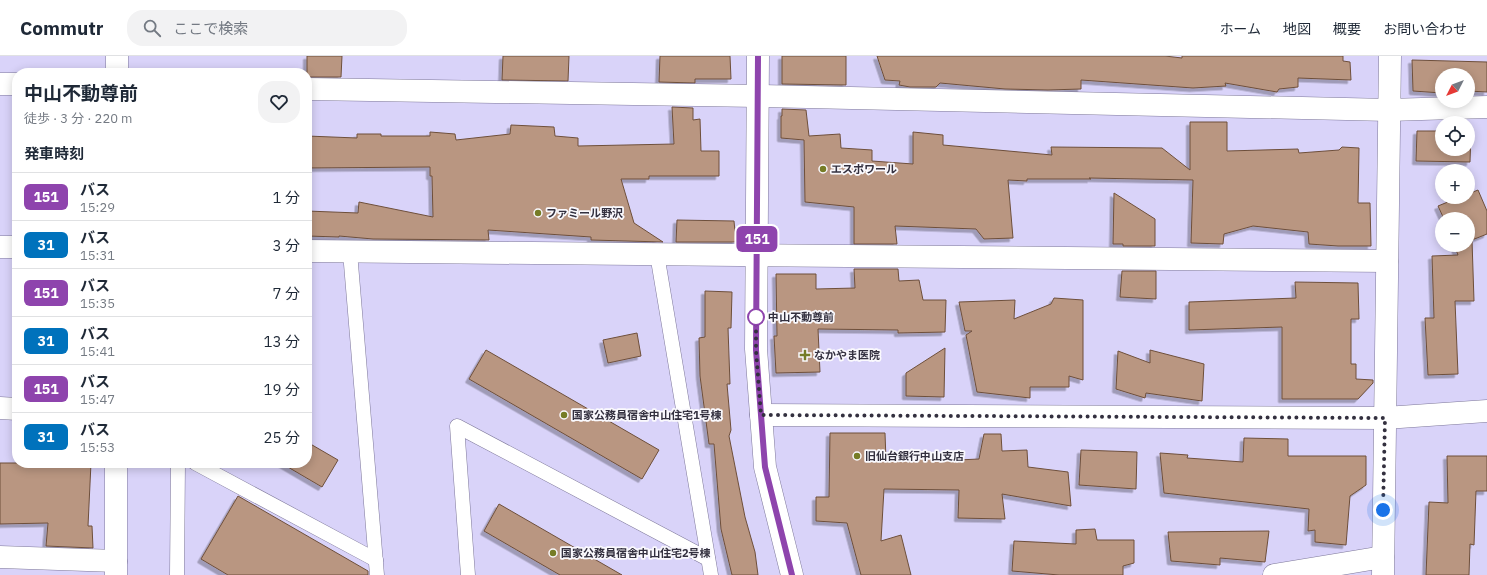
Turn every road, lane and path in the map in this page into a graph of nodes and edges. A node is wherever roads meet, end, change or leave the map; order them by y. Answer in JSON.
{"nodes":[{"id":1,"x":117,"y":56,"type":"edge"},
{"id":2,"x":758,"y":56,"type":"edge"},
{"id":3,"x":1390,"y":56,"type":"edge"},
{"id":4,"x":117,"y":68,"type":"edge"},
{"id":5,"x":0,"y":84,"type":"edge"},
{"id":6,"x":12,"y":84,"type":"edge"},
{"id":7,"x":312,"y":89,"type":"edge"},
{"id":8,"x":758,"y":96,"type":"junction"},
{"id":9,"x":1487,"y":107,"type":"edge"},
{"id":10,"x":1389,"y":110,"type":"junction"},
{"id":11,"x":0,"y":247,"type":"edge"},
{"id":12,"x":12,"y":247,"type":"edge"},
{"id":13,"x":312,"y":251,"type":"edge"},
{"id":14,"x":350,"y":252,"type":"junction"},
{"id":15,"x":657,"y":254,"type":"junction"},
{"id":16,"x":757,"y":255,"type":"junction"},
{"id":17,"x":1387,"y":261,"type":"junction"},
{"id":18,"x":0,"y":408,"type":"edge"},
{"id":19,"x":12,"y":409,"type":"edge"},
{"id":20,"x":1487,"y":412,"type":"edge"},
{"id":21,"x":761,"y":415,"type":"junction"},
{"id":22,"x":1385,"y":418,"type":"junction"},
{"id":23,"x":116,"y":468,"type":"edge"},
{"id":24,"x":178,"y":468,"type":"edge"},
{"id":25,"x":204,"y":468,"type":"edge"},
{"id":26,"x":0,"y":557,"type":"edge"},
{"id":27,"x":708,"y":559,"type":"junction"},
{"id":28,"x":376,"y":560,"type":"junction"},
{"id":29,"x":1383,"y":566,"type":"edge"},
{"id":30,"x":116,"y":568,"type":"edge"},
{"id":31,"x":177,"y":575,"type":"edge"},
{"id":32,"x":377,"y":575,"type":"edge"},
{"id":33,"x":468,"y":575,"type":"edge"},
{"id":34,"x":711,"y":575,"type":"edge"},
{"id":35,"x":792,"y":575,"type":"edge"},
{"id":36,"x":1274,"y":575,"type":"edge"}],
"edges":[{"from":1,"to":4,"type":"street"},
{"from":2,"to":8,"type":"street"},
{"from":3,"to":10,"type":"street"},
{"from":5,"to":6,"type":"street"},
{"from":7,"to":8,"type":"street"},
{"from":8,"to":10,"type":"street"},
{"from":8,"to":16,"type":"street"},
{"from":9,"to":10,"type":"street"},
{"from":10,"to":17,"type":"street"},
{"from":11,"to":12,"type":"street"},
{"from":13,"to":14,"type":"street"},
{"from":14,"to":15,"type":"street"},
{"from":14,"to":28,"type":"lane"},
{"from":15,"to":16,"type":"street"},
{"from":15,"to":27,"type":"lane"},
{"from":16,"to":17,"type":"street"},
{"from":16,"to":21,"type":"street"},
{"from":17,"to":22,"type":"street"},
{"from":18,"to":19,"type":"street"},
{"from":20,"to":22,"type":"street"},
{"from":21,"to":22,"type":"street"},
{"from":21,"to":35,"type":"street"},
{"from":22,"to":29,"type":"street"},
{"from":23,"to":30,"type":"street"},
{"from":24,"to":31,"type":"lane"},
{"from":25,"to":28,"type":"lane"},
{"from":26,"to":30,"type":"street"},
{"from":27,"to":33,"type":"lane"},
{"from":27,"to":34,"type":"lane"},
{"from":28,"to":32,"type":"lane"},
{"from":29,"to":36,"type":"street"}]}
